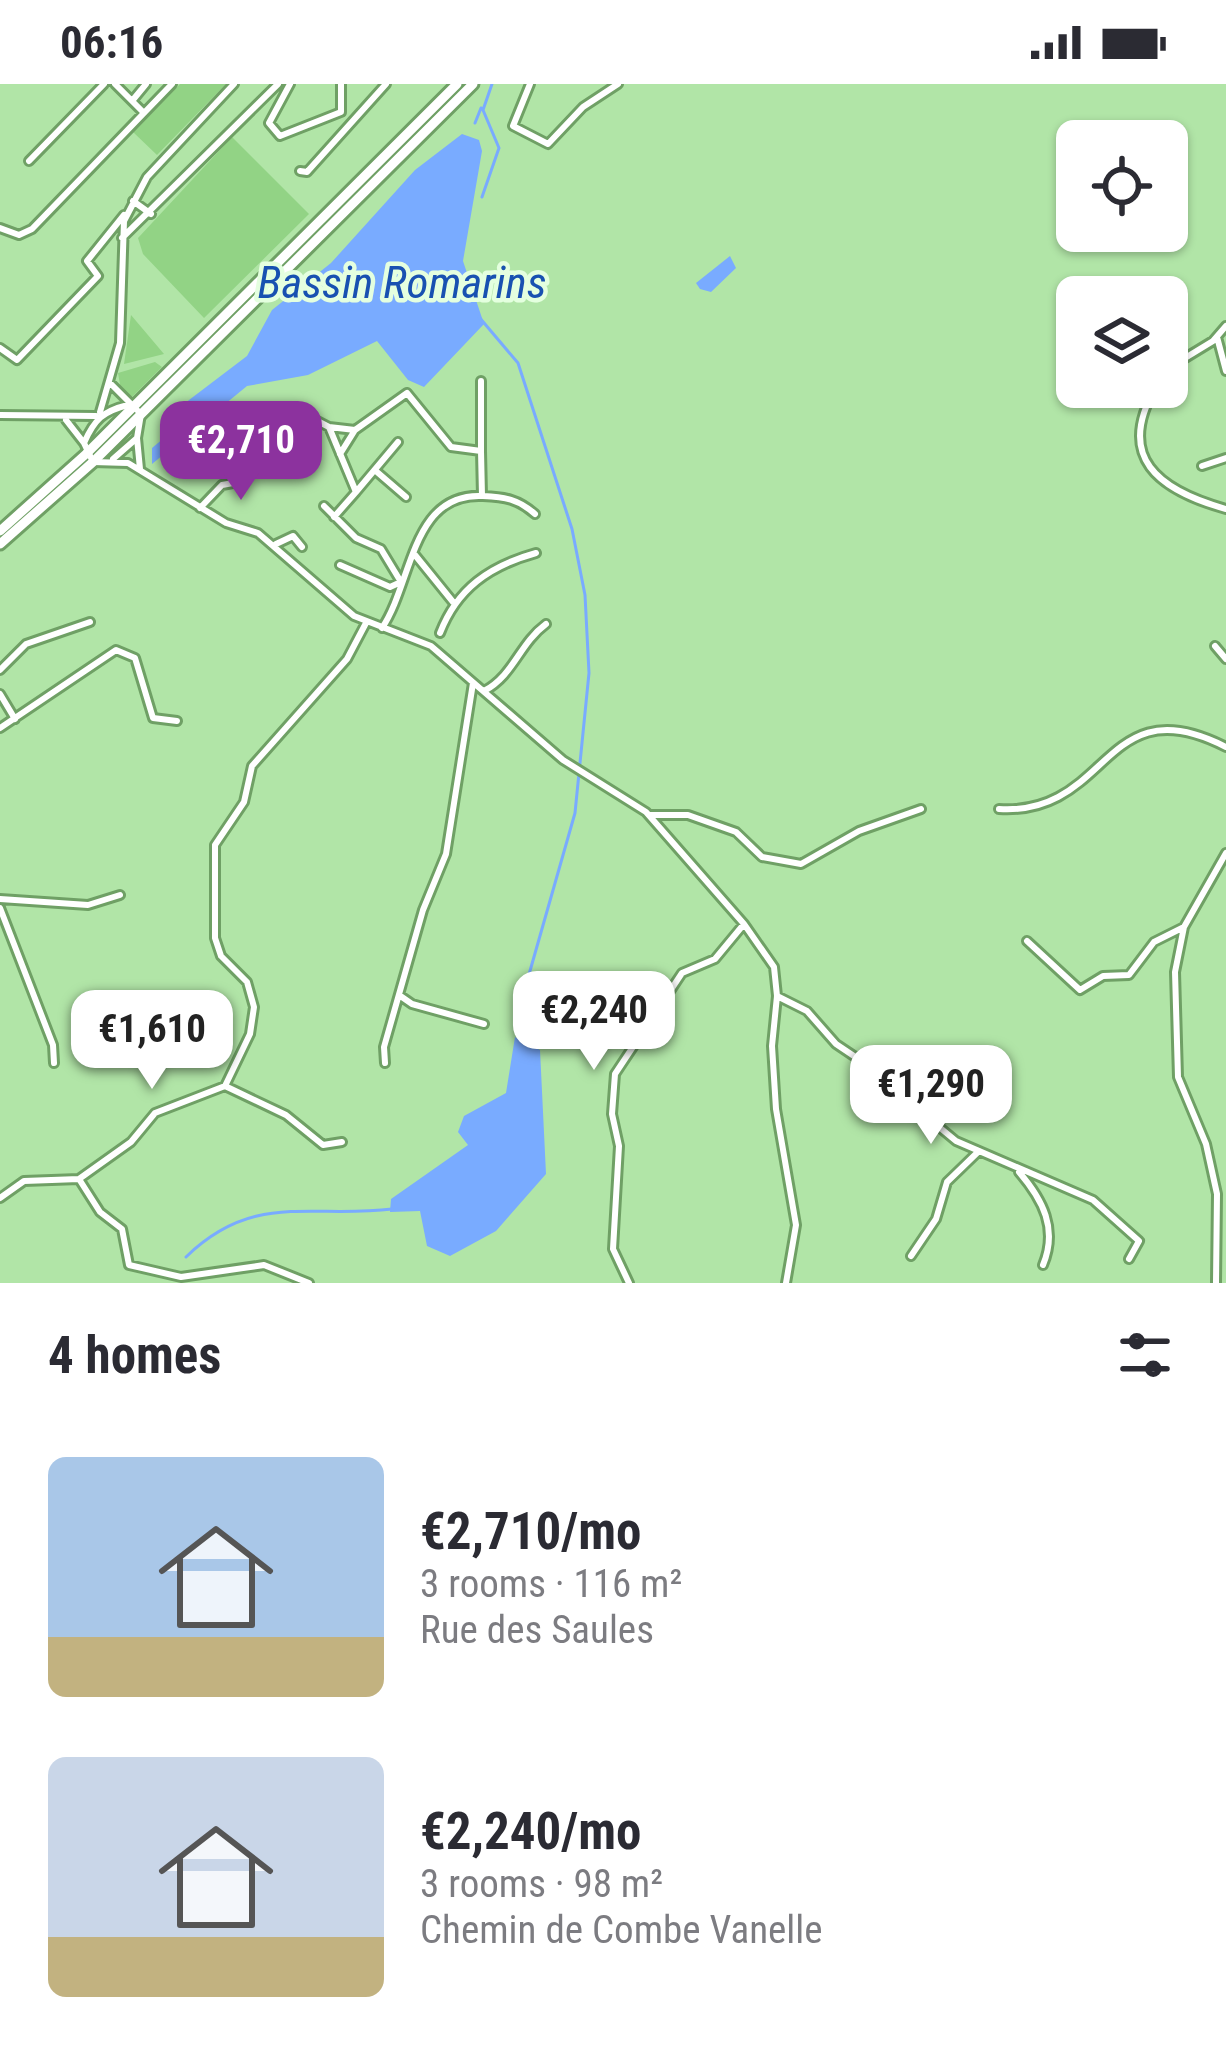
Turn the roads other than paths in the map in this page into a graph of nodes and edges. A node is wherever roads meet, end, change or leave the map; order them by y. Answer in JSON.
{"nodes":[{"id":1,"x":104,"y":84,"type":"edge"},
{"id":2,"x":115,"y":84,"type":"edge"},
{"id":3,"x":146,"y":84,"type":"edge"},
{"id":4,"x":172,"y":84,"type":"edge"},
{"id":5,"x":234,"y":84,"type":"edge"},
{"id":6,"x":278,"y":84,"type":"edge"},
{"id":7,"x":290,"y":84,"type":"edge"},
{"id":8,"x":341,"y":84,"type":"edge"},
{"id":9,"x":386,"y":84,"type":"edge"},
{"id":10,"x":457,"y":84,"type":"edge"},
{"id":11,"x":473,"y":84,"type":"edge"},
{"id":12,"x":530,"y":84,"type":"edge"},
{"id":13,"x":619,"y":84,"type":"edge"},
{"id":14,"x":132,"y":100,"type":"junction"},
{"id":15,"x":341,"y":112,"type":"junction"},
{"id":16,"x":144,"y":113,"type":"junction"},
{"id":17,"x":350,"y":121,"type":"junction"},
{"id":18,"x":29,"y":161,"type":"dead end"},
{"id":19,"x":300,"y":171,"type":"dead end"},
{"id":20,"x":133,"y":201,"type":"junction"},
{"id":21,"x":127,"y":213,"type":"junction"},
{"id":22,"x":151,"y":214,"type":"junction"},
{"id":23,"x":0,"y":228,"type":"edge"},
{"id":24,"x":122,"y":238,"type":"junction"},
{"id":25,"x":1226,"y":326,"type":"edge"},
{"id":26,"x":1222,"y":337,"type":"edge"},
{"id":27,"x":0,"y":349,"type":"edge"},
{"id":28,"x":1188,"y":357,"type":"edge"},
{"id":29,"x":1226,"y":371,"type":"edge"},
{"id":30,"x":481,"y":381,"type":"dead end"},
{"id":31,"x":110,"y":383,"type":"junction"},
{"id":32,"x":1144,"y":408,"type":"edge"},
{"id":33,"x":134,"y":409,"type":"junction"},
{"id":34,"x":0,"y":415,"type":"edge"},
{"id":35,"x":99,"y":416,"type":"junction"},
{"id":36,"x":66,"y":420,"type":"junction"},
{"id":37,"x":329,"y":427,"type":"junction"},
{"id":38,"x":355,"y":430,"type":"junction"},
{"id":39,"x":274,"y":434,"type":"dead end"},
{"id":40,"x":137,"y":438,"type":"junction"},
{"id":41,"x":398,"y":442,"type":"dead end"},
{"id":42,"x":481,"y":451,"type":"junction"},
{"id":43,"x":88,"y":453,"type":"junction"},
{"id":44,"x":340,"y":454,"type":"junction"},
{"id":45,"x":1226,"y":458,"type":"edge"},
{"id":46,"x":110,"y":461,"type":"junction"},
{"id":47,"x":1202,"y":466,"type":"dead end"},
{"id":48,"x":140,"y":469,"type":"junction"},
{"id":49,"x":376,"y":471,"type":"junction"},
{"id":50,"x":248,"y":475,"type":"dead end"},
{"id":51,"x":356,"y":492,"type":"junction"},
{"id":52,"x":482,"y":496,"type":"junction"},
{"id":53,"x":406,"y":497,"type":"dead end"},
{"id":54,"x":324,"y":506,"type":"dead end"},
{"id":55,"x":200,"y":508,"type":"junction"},
{"id":56,"x":1226,"y":509,"type":"edge"},
{"id":57,"x":535,"y":514,"type":"dead end"},
{"id":58,"x":334,"y":517,"type":"junction"},
{"id":59,"x":0,"y":531,"type":"edge"},
{"id":60,"x":0,"y":544,"type":"edge"},
{"id":61,"x":276,"y":544,"type":"junction"},
{"id":62,"x":302,"y":547,"type":"dead end"},
{"id":63,"x":536,"y":553,"type":"dead end"},
{"id":64,"x":415,"y":555,"type":"junction"},
{"id":65,"x":340,"y":565,"type":"dead end"},
{"id":66,"x":401,"y":582,"type":"junction"},
{"id":67,"x":454,"y":602,"type":"junction"},
{"id":68,"x":90,"y":622,"type":"dead end"},
{"id":69,"x":366,"y":623,"type":"junction"},
{"id":70,"x":546,"y":624,"type":"dead end"},
{"id":71,"x":382,"y":628,"type":"junction"},
{"id":72,"x":440,"y":633,"type":"dead end"},
{"id":73,"x":1215,"y":646,"type":"dead end"},
{"id":74,"x":1226,"y":659,"type":"edge"},
{"id":75,"x":0,"y":670,"type":"edge"},
{"id":76,"x":473,"y":683,"type":"junction"},
{"id":77,"x":484,"y":691,"type":"junction"},
{"id":78,"x":0,"y":694,"type":"edge"},
{"id":79,"x":15,"y":719,"type":"junction"},
{"id":80,"x":177,"y":721,"type":"dead end"},
{"id":81,"x":0,"y":728,"type":"edge"},
{"id":82,"x":1226,"y":747,"type":"edge"},
{"id":83,"x":920,"y":809,"type":"dead end"},
{"id":84,"x":999,"y":809,"type":"dead end"},
{"id":85,"x":651,"y":814,"type":"junction"},
{"id":86,"x":1226,"y":853,"type":"edge"},
{"id":87,"x":120,"y":895,"type":"dead end"},
{"id":88,"x":0,"y":899,"type":"edge"},
{"id":89,"x":0,"y":908,"type":"edge"},
{"id":90,"x":744,"y":924,"type":"junction"},
{"id":91,"x":1184,"y":927,"type":"junction"},
{"id":92,"x":1027,"y":940,"type":"dead end"},
{"id":93,"x":399,"y":994,"type":"junction"},
{"id":94,"x":778,"y":996,"type":"junction"},
{"id":95,"x":484,"y":1024,"type":"dead end"},
{"id":96,"x":54,"y":1063,"type":"dead end"},
{"id":97,"x":385,"y":1063,"type":"dead end"},
{"id":98,"x":225,"y":1086,"type":"junction"},
{"id":99,"x":342,"y":1142,"type":"dead end"},
{"id":100,"x":979,"y":1151,"type":"junction"},
{"id":101,"x":1016,"y":1168,"type":"junction"},
{"id":102,"x":79,"y":1179,"type":"junction"},
{"id":103,"x":0,"y":1198,"type":"edge"},
{"id":104,"x":911,"y":1256,"type":"dead end"},
{"id":105,"x":1129,"y":1259,"type":"dead end"},
{"id":106,"x":1043,"y":1265,"type":"dead end"},
{"id":107,"x":309,"y":1283,"type":"edge"},
{"id":108,"x":629,"y":1283,"type":"edge"},
{"id":109,"x":786,"y":1283,"type":"edge"},
{"id":110,"x":1216,"y":1283,"type":"edge"}],
"edges":[{"from":1,"to":18,"type":"street"},
{"from":2,"to":14,"type":"street"},
{"from":3,"to":14,"type":"street"},
{"from":4,"to":16,"type":"street"},
{"from":5,"to":20,"type":"street"},
{"from":6,"to":22,"type":"street"},
{"from":7,"to":15,"type":"street"},
{"from":8,"to":15,"type":"street"},
{"from":9,"to":17,"type":"street"},
{"from":10,"to":33,"type":"main road"},
{"from":11,"to":33,"type":"main road"},
{"from":12,"to":13,"type":"street"},
{"from":14,"to":16,"type":"street"},
{"from":15,"to":17,"type":"street"},
{"from":16,"to":23,"type":"street"},
{"from":17,"to":19,"type":"street"},
{"from":20,"to":21,"type":"street"},
{"from":20,"to":22,"type":"street"},
{"from":21,"to":24,"type":"street"},
{"from":21,"to":27,"type":"street"},
{"from":22,"to":24,"type":"street"},
{"from":24,"to":31,"type":"street"},
{"from":25,"to":26,"type":"street"},
{"from":26,"to":28,"type":"street"},
{"from":26,"to":29,"type":"street"},
{"from":30,"to":42,"type":"street"},
{"from":31,"to":33,"type":"street"},
{"from":31,"to":35,"type":"street"},
{"from":32,"to":56,"type":"street"},
{"from":33,"to":35,"type":"street"},
{"from":33,"to":40,"type":"street"},
{"from":33,"to":43,"type":"main road"},
{"from":34,"to":36,"type":"street"},
{"from":35,"to":36,"type":"street"},
{"from":35,"to":43,"type":"street"},
{"from":36,"to":43,"type":"street"},
{"from":37,"to":38,"type":"street"},
{"from":37,"to":39,"type":"street"},
{"from":37,"to":44,"type":"street"},
{"from":38,"to":42,"type":"street"},
{"from":38,"to":44,"type":"street"},
{"from":40,"to":46,"type":"street"},
{"from":40,"to":48,"type":"street"},
{"from":41,"to":49,"type":"street"},
{"from":42,"to":52,"type":"street"},
{"from":43,"to":46,"type":"street"},
{"from":43,"to":59,"type":"main road"},
{"from":43,"to":60,"type":"main road"},
{"from":44,"to":51,"type":"street"},
{"from":45,"to":47,"type":"street"},
{"from":46,"to":48,"type":"street"},
{"from":48,"to":55,"type":"street"},
{"from":49,"to":51,"type":"street"},
{"from":49,"to":53,"type":"street"},
{"from":50,"to":55,"type":"street"},
{"from":51,"to":58,"type":"street"},
{"from":52,"to":57,"type":"street"},
{"from":52,"to":64,"type":"street"},
{"from":54,"to":58,"type":"street"},
{"from":55,"to":61,"type":"street"},
{"from":58,"to":66,"type":"street"},
{"from":61,"to":62,"type":"street"},
{"from":61,"to":69,"type":"street"},
{"from":63,"to":67,"type":"street"},
{"from":64,"to":66,"type":"street"},
{"from":64,"to":67,"type":"street"},
{"from":65,"to":66,"type":"street"},
{"from":66,"to":71,"type":"street"},
{"from":67,"to":72,"type":"street"},
{"from":68,"to":75,"type":"street"},
{"from":69,"to":71,"type":"street"},
{"from":69,"to":98,"type":"street"},
{"from":70,"to":77,"type":"street"},
{"from":71,"to":76,"type":"street"},
{"from":73,"to":74,"type":"street"},
{"from":76,"to":77,"type":"street"},
{"from":76,"to":93,"type":"street"},
{"from":77,"to":85,"type":"street"},
{"from":78,"to":79,"type":"street"},
{"from":79,"to":80,"type":"street"},
{"from":79,"to":81,"type":"street"},
{"from":82,"to":84,"type":"street"},
{"from":83,"to":85,"type":"street"},
{"from":85,"to":90,"type":"street"},
{"from":86,"to":91,"type":"street"},
{"from":87,"to":88,"type":"street"},
{"from":89,"to":96,"type":"street"},
{"from":90,"to":94,"type":"street"},
{"from":90,"to":108,"type":"street"},
{"from":91,"to":92,"type":"street"},
{"from":91,"to":110,"type":"street"},
{"from":93,"to":95,"type":"street"},
{"from":93,"to":97,"type":"street"},
{"from":94,"to":100,"type":"street"},
{"from":94,"to":109,"type":"street"},
{"from":98,"to":99,"type":"street"},
{"from":98,"to":102,"type":"street"},
{"from":100,"to":101,"type":"street"},
{"from":100,"to":104,"type":"street"},
{"from":101,"to":105,"type":"street"},
{"from":101,"to":106,"type":"street"},
{"from":102,"to":103,"type":"street"},
{"from":102,"to":107,"type":"street"}]}
